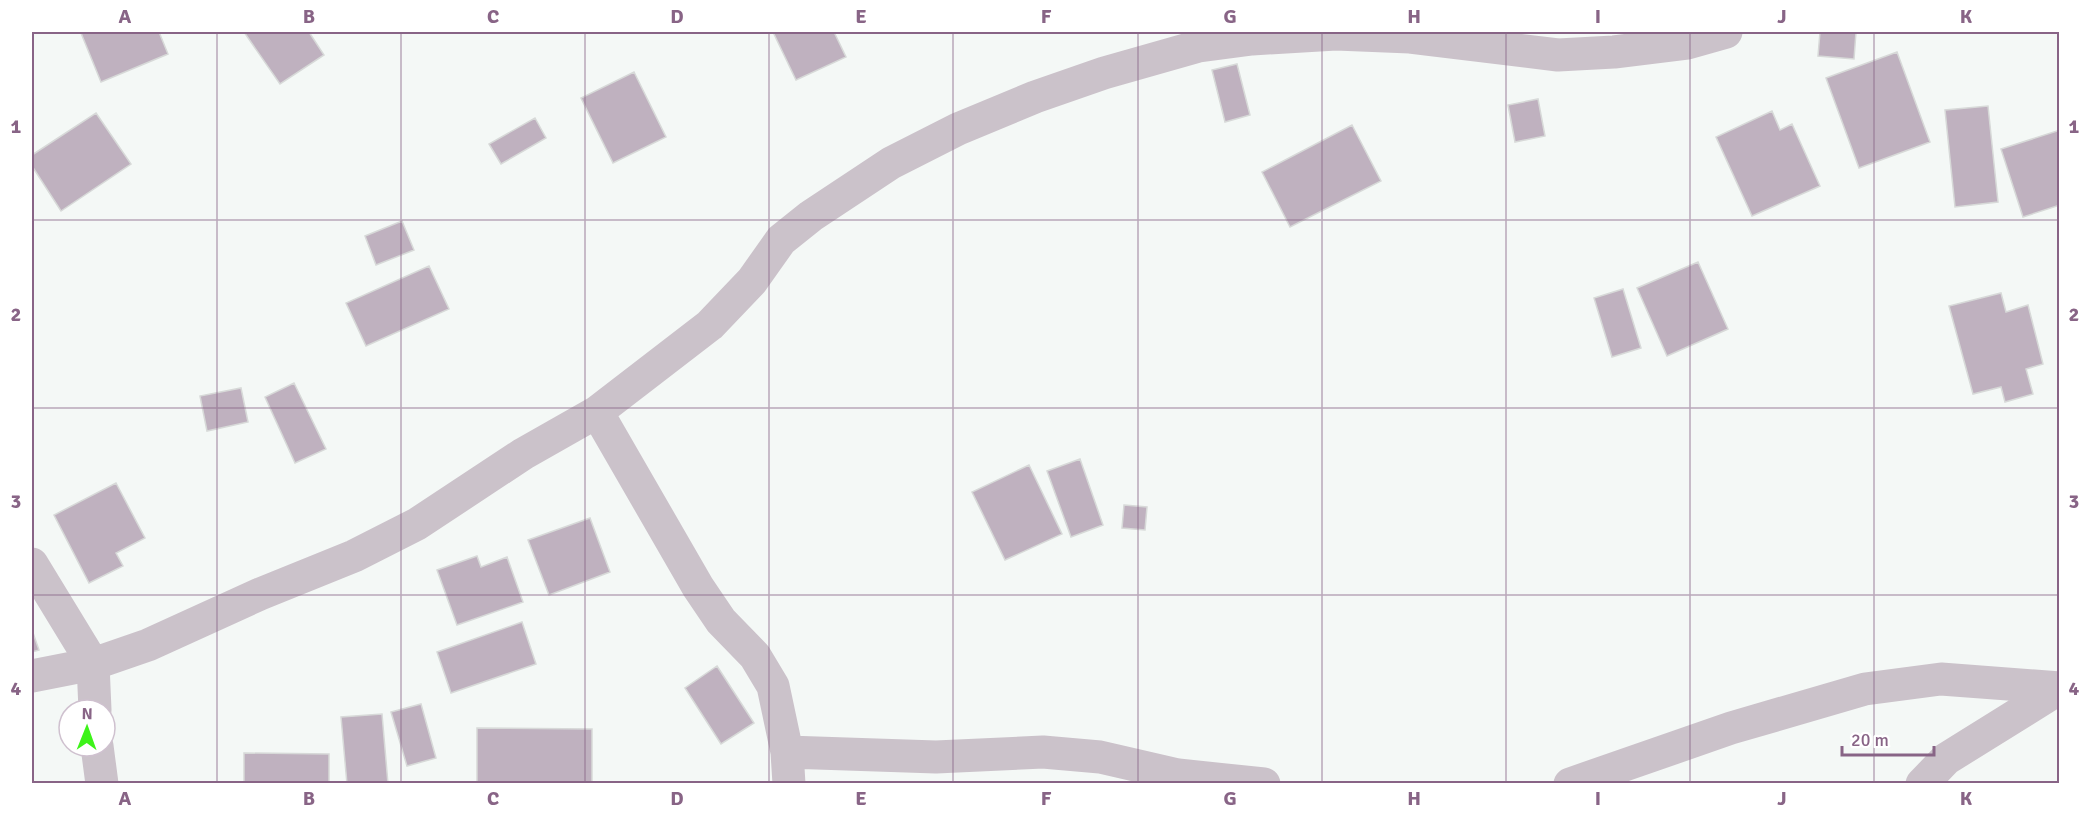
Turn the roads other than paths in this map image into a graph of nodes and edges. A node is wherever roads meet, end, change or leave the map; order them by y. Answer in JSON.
{"nodes":[{"id":1,"x":1726,"y":32,"type":"edge"},
{"id":2,"x":597,"y":412,"type":"junction"},
{"id":3,"x":32,"y":564,"type":"edge"},
{"id":4,"x":93,"y":664,"type":"junction"},
{"id":5,"x":32,"y":676,"type":"edge"},
{"id":6,"x":2060,"y":688,"type":"edge"},
{"id":7,"x":94,"y":698,"type":"edge"},
{"id":8,"x":99,"y":758,"type":"edge"},
{"id":9,"x":788,"y":768,"type":"edge"},
{"id":10,"x":102,"y":783,"type":"edge"},
{"id":11,"x":1264,"y":783,"type":"edge"},
{"id":12,"x":1570,"y":783,"type":"edge"},
{"id":13,"x":1922,"y":783,"type":"edge"}],
"edges":[{"from":1,"to":2,"type":"street"},
{"from":2,"to":4,"type":"street"},
{"from":2,"to":9,"type":"street"},
{"from":3,"to":4,"type":"street"},
{"from":4,"to":5,"type":"street"},
{"from":4,"to":7,"type":"street"},
{"from":6,"to":12,"type":"street"},
{"from":6,"to":13,"type":"street"},
{"from":8,"to":10,"type":"street"},
{"from":9,"to":11,"type":"street"}]}
